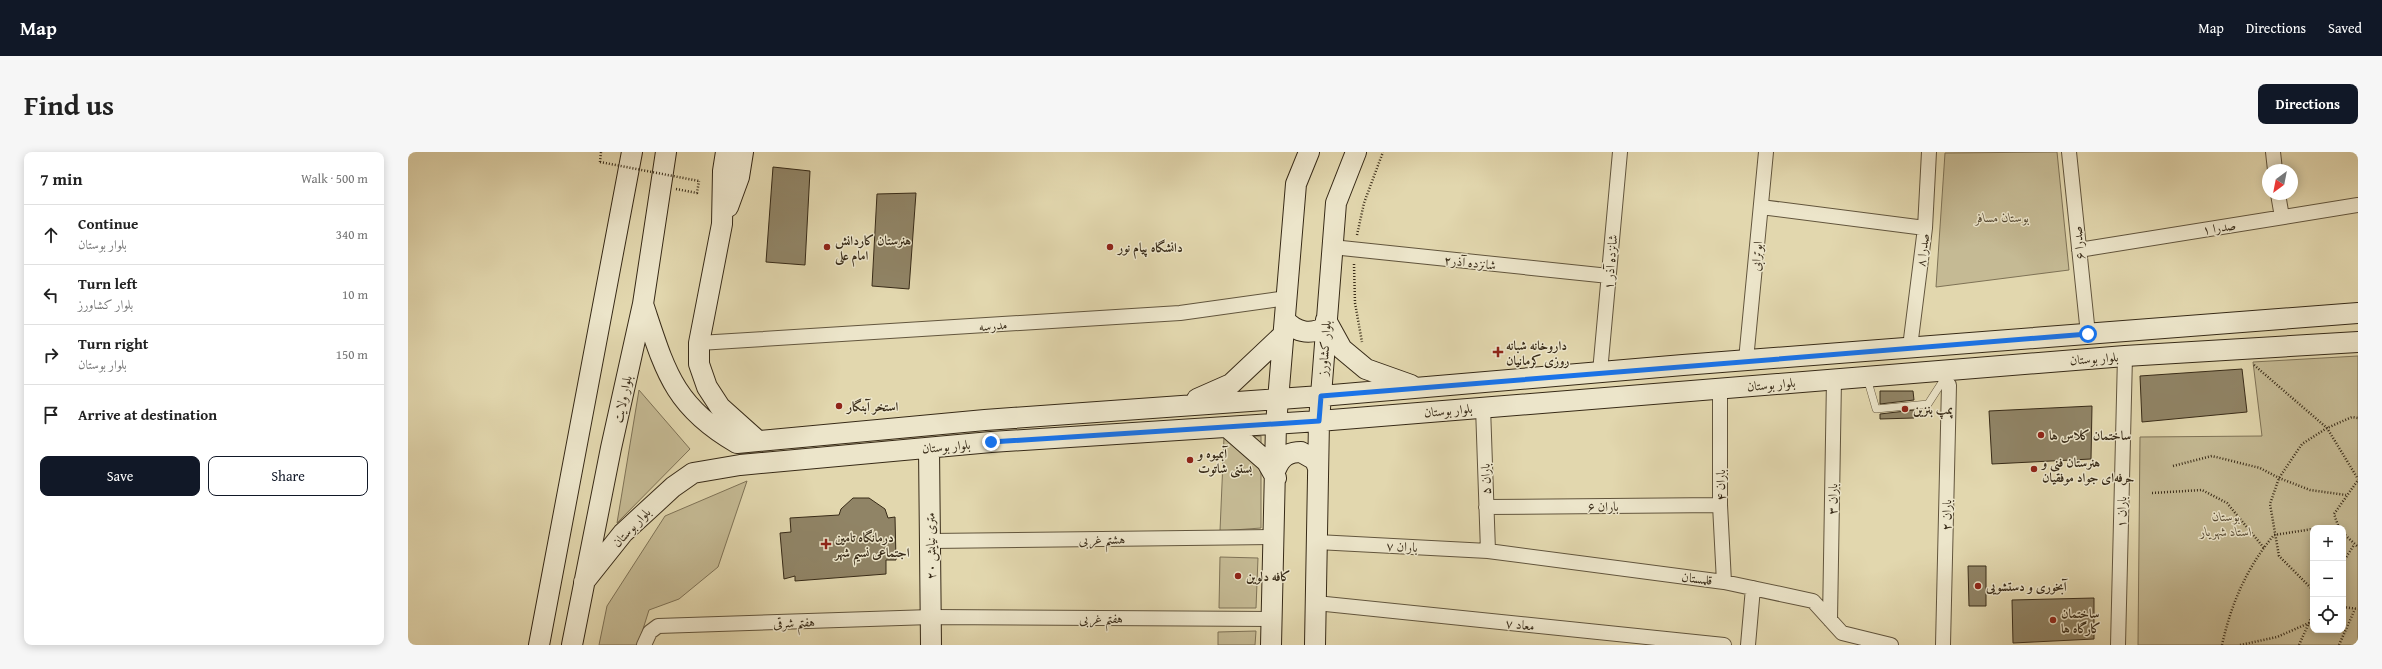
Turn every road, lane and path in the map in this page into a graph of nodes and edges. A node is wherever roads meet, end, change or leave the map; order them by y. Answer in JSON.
{"nodes":[{"id":1,"x":601,"y":152,"type":"edge"},
{"id":2,"x":632,"y":152,"type":"edge"},
{"id":3,"x":666,"y":152,"type":"edge"},
{"id":4,"x":726,"y":152,"type":"edge"},
{"id":5,"x":743,"y":152,"type":"edge"},
{"id":6,"x":1309,"y":152,"type":"edge"},
{"id":7,"x":1356,"y":152,"type":"edge"},
{"id":8,"x":1619,"y":152,"type":"edge"},
{"id":9,"x":1766,"y":152,"type":"edge"},
{"id":10,"x":1929,"y":152,"type":"edge"},
{"id":11,"x":2068,"y":152,"type":"edge"},
{"id":12,"x":2273,"y":152,"type":"edge"},
{"id":13,"x":2274,"y":164,"type":"edge"},
{"id":14,"x":690,"y":192,"type":"dead end"},
{"id":15,"x":2279,"y":200,"type":"edge"},
{"id":16,"x":2358,"y":205,"type":"edge"},
{"id":17,"x":1761,"y":207,"type":"junction"},
{"id":18,"x":2282,"y":217,"type":"junction"},
{"id":19,"x":722,"y":224,"type":"junction"},
{"id":20,"x":1925,"y":228,"type":"junction"},
{"id":21,"x":1332,"y":248,"type":"junction"},
{"id":22,"x":2079,"y":250,"type":"junction"},
{"id":23,"x":1609,"y":276,"type":"junction"},
{"id":24,"x":1287,"y":298,"type":"junction"},
{"id":25,"x":643,"y":304,"type":"junction"},
{"id":26,"x":2358,"y":313,"type":"edge"},
{"id":27,"x":1326,"y":324,"type":"junction"},
{"id":28,"x":1284,"y":327,"type":"junction"},
{"id":29,"x":2088,"y":334,"type":"junction"},
{"id":30,"x":2358,"y":342,"type":"edge"},
{"id":31,"x":699,"y":343,"type":"junction"},
{"id":32,"x":1910,"y":347,"type":"junction"},
{"id":33,"x":2233,"y":348,"type":"junction"},
{"id":34,"x":2125,"y":356,"type":"junction"},
{"id":35,"x":1746,"y":360,"type":"junction"},
{"id":36,"x":1683,"y":365,"type":"junction"},
{"id":37,"x":1600,"y":372,"type":"junction"},
{"id":38,"x":1866,"y":376,"type":"junction"},
{"id":39,"x":1950,"y":377,"type":"junction"},
{"id":40,"x":1834,"y":379,"type":"junction"},
{"id":41,"x":1416,"y":387,"type":"junction"},
{"id":42,"x":1720,"y":388,"type":"junction"},
{"id":43,"x":1684,"y":390,"type":"junction"},
{"id":44,"x":1321,"y":396,"type":"junction"},
{"id":45,"x":1278,"y":398,"type":"junction"},
{"id":46,"x":1184,"y":405,"type":"junction"},
{"id":47,"x":1483,"y":407,"type":"junction"},
{"id":48,"x":2358,"y":418,"type":"edge"},
{"id":49,"x":1319,"y":421,"type":"junction"},
{"id":50,"x":1276,"y":424,"type":"junction"},
{"id":51,"x":1227,"y":427,"type":"junction"},
{"id":52,"x":2327,"y":428,"type":"junction"},
{"id":53,"x":758,"y":441,"type":"junction"},
{"id":54,"x":737,"y":442,"type":"junction"},
{"id":55,"x":929,"y":448,"type":"junction"},
{"id":56,"x":740,"y":465,"type":"junction"},
{"id":57,"x":2173,"y":466,"type":"dead end"},
{"id":58,"x":1318,"y":468,"type":"junction"},
{"id":59,"x":1276,"y":473,"type":"junction"},
{"id":60,"x":2280,"y":478,"type":"junction"},
{"id":61,"x":2358,"y":479,"type":"edge"},
{"id":62,"x":2152,"y":493,"type":"dead end"},
{"id":63,"x":2346,"y":495,"type":"junction"},
{"id":64,"x":1720,"y":505,"type":"junction"},
{"id":65,"x":1486,"y":507,"type":"junction"},
{"id":66,"x":2338,"y":525,"type":"edge"},
{"id":67,"x":2310,"y":529,"type":"edge"},
{"id":68,"x":2274,"y":535,"type":"junction"},
{"id":69,"x":2346,"y":536,"type":"edge"},
{"id":70,"x":1274,"y":537,"type":"junction"},
{"id":71,"x":931,"y":540,"type":"junction"},
{"id":72,"x":1317,"y":542,"type":"junction"},
{"id":73,"x":2354,"y":545,"type":"junction"},
{"id":74,"x":2358,"y":547,"type":"edge"},
{"id":75,"x":2264,"y":548,"type":"junction"},
{"id":76,"x":1488,"y":551,"type":"junction"},
{"id":77,"x":2344,"y":561,"type":"edge"},
{"id":78,"x":584,"y":582,"type":"junction"},
{"id":79,"x":1724,"y":582,"type":"junction"},
{"id":80,"x":2310,"y":587,"type":"edge"},
{"id":81,"x":1753,"y":588,"type":"junction"},
{"id":82,"x":1316,"y":603,"type":"junction"},
{"id":83,"x":2346,"y":607,"type":"edge"},
{"id":84,"x":2356,"y":609,"type":"edge"},
{"id":85,"x":931,"y":617,"type":"junction"},
{"id":86,"x":1271,"y":619,"type":"junction"},
{"id":87,"x":1830,"y":620,"type":"junction"},
{"id":88,"x":2309,"y":623,"type":"joint"},
{"id":89,"x":1842,"y":639,"type":"edge"},
{"id":90,"x":539,"y":645,"type":"edge"},
{"id":91,"x":572,"y":645,"type":"edge"},
{"id":92,"x":644,"y":645,"type":"edge"},
{"id":93,"x":931,"y":645,"type":"edge"},
{"id":94,"x":1271,"y":645,"type":"edge"},
{"id":95,"x":1315,"y":645,"type":"edge"},
{"id":96,"x":1724,"y":645,"type":"edge"},
{"id":97,"x":1748,"y":645,"type":"edge"},
{"id":98,"x":1891,"y":645,"type":"edge"},
{"id":99,"x":1943,"y":645,"type":"edge"},
{"id":100,"x":2118,"y":645,"type":"edge"},
{"id":101,"x":2222,"y":645,"type":"edge"},
{"id":102,"x":2240,"y":645,"type":"edge"},
{"id":103,"x":2299,"y":645,"type":"edge"},
{"id":104,"x":2339,"y":645,"type":"edge"}],
"edges":[{"from":1,"to":14,"type":"path","bridge":true},
{"from":2,"to":90,"type":"main road"},
{"from":3,"to":25,"type":"main road","name":"بلوار ولایت"},
{"from":4,"to":19,"type":"main road"},
{"from":5,"to":19,"type":"main road"},
{"from":6,"to":24,"type":"main road"},
{"from":7,"to":21,"type":"main road","name":"بلوار کشاورز"},
{"from":8,"to":23,"type":"street","name":"شانزده آذر ۱"},
{"from":9,"to":17,"type":"street","name":"ابوترابی"},
{"from":10,"to":20,"type":"street","name":"صدرا ۸"},
{"from":11,"to":22,"type":"street","name":"صدرا ۶"},
{"from":12,"to":13,"type":"street"},
{"from":15,"to":18,"type":"street"},
{"from":16,"to":18,"type":"street","name":"صدرا ۱"},
{"from":17,"to":20,"type":"street"},
{"from":17,"to":35,"type":"street","name":"ابوترابی"},
{"from":18,"to":22,"type":"street","name":"صدرا ۱"},
{"from":19,"to":31,"type":"main road"},
{"from":20,"to":32,"type":"street","name":"صدرا ۸"},
{"from":21,"to":23,"type":"street","name":"شانزده آذر۲"},
{"from":21,"to":27,"type":"main road","name":"بلوار کشاورز"},
{"from":22,"to":29,"type":"street","name":"صدرا ۶"},
{"from":23,"to":37,"type":"street","name":"شانزده آذر ۱"},
{"from":24,"to":28,"type":"main road"},
{"from":24,"to":31,"type":"street","name":"مدرسه"},
{"from":25,"to":54,"type":"main road"},
{"from":25,"to":78,"type":"main road","name":"بلوار ولایت"},
{"from":26,"to":29,"type":"main road","name":"بلوار بوستان"},
{"from":27,"to":28,"type":"main road"},
{"from":27,"to":41,"type":"main road"},
{"from":27,"to":44,"type":"main road","name":"بلوار کشاورز"},
{"from":28,"to":45,"type":"main road"},
{"from":28,"to":46,"type":"main road"},
{"from":29,"to":32,"type":"main road","name":"بلوار بوستان"},
{"from":30,"to":33,"type":"main road","name":"بلوار بوستان"},
{"from":31,"to":53,"type":"main road"},
{"from":32,"to":35,"type":"main road","name":"بلوار بوستان"},
{"from":33,"to":34,"type":"main road","name":"بلوار بوستان"},
{"from":33,"to":52,"type":"path"},
{"from":34,"to":39,"type":"main road","name":"بلوار بوستان"},
{"from":34,"to":100,"type":"street","name":"باران ۱"},
{"from":35,"to":36,"type":"main road","name":"بلوار بوستان"},
{"from":36,"to":37,"type":"main road","name":"بلوار بوستان"},
{"from":36,"to":43,"type":"main road"},
{"from":37,"to":41,"type":"main road","name":"بلوار بوستان"},
{"from":38,"to":39,"type":"main road","name":"بلوار بوستان"},
{"from":38,"to":39,"type":"lane"},
{"from":38,"to":40,"type":"main road","name":"بلوار بوستان"},
{"from":39,"to":99,"type":"street","name":"باران ۲"},
{"from":40,"to":42,"type":"main road","name":"بلوار بوستان"},
{"from":40,"to":87,"type":"street","name":"باران ۳"},
{"from":41,"to":44,"type":"main road","name":"بلوار بوستان"},
{"from":42,"to":43,"type":"main road","name":"بلوار بوستان"},
{"from":42,"to":64,"type":"street","name":"باران ۴"},
{"from":43,"to":47,"type":"main road","name":"بلوار بوستان"},
{"from":44,"to":45,"type":"main road","name":"بلوار بوستان"},
{"from":44,"to":49,"type":"main road","name":"بلوار کشاورز"},
{"from":45,"to":46,"type":"main road","name":"بلوار بوستان"},
{"from":45,"to":50,"type":"main road"},
{"from":46,"to":53,"type":"main road","name":"بلوار بوستان"},
{"from":47,"to":49,"type":"main road","name":"بلوار بوستان"},
{"from":47,"to":65,"type":"street","name":"باران ۵"},
{"from":48,"to":52,"type":"path"},
{"from":49,"to":50,"type":"main road","name":"بلوار بوستان"},
{"from":49,"to":58,"type":"main road","name":"بلوار کشاورز"},
{"from":50,"to":51,"type":"main road","name":"بلوار بوستان"},
{"from":50,"to":59,"type":"main road"},
{"from":51,"to":55,"type":"main road","name":"بلوار بوستان"},
{"from":51,"to":59,"type":"main road"},
{"from":52,"to":60,"type":"path"},
{"from":52,"to":61,"type":"path"},
{"from":53,"to":54,"type":"main road","name":"بلوار بوستان"},
{"from":54,"to":56,"type":"main road"},
{"from":55,"to":56,"type":"main road","name":"بلوار بوستان"},
{"from":55,"to":71,"type":"main road","name":"۲۰ متری نیایش"},
{"from":56,"to":78,"type":"main road","name":"بلوار بوستان"},
{"from":57,"to":60,"type":"path"},
{"from":58,"to":59,"type":"main road"},
{"from":58,"to":72,"type":"main road","name":"بلوار کشاورز"},
{"from":59,"to":70,"type":"main road"},
{"from":60,"to":63,"type":"path"},
{"from":60,"to":68,"type":"path"},
{"from":61,"to":63,"type":"path"},
{"from":62,"to":75,"type":"path"},
{"from":63,"to":66,"type":"path"},
{"from":64,"to":65,"type":"street","name":"باران ۶"},
{"from":64,"to":79,"type":"street","name":"باران ۴"},
{"from":65,"to":76,"type":"street","name":"باران ۵"},
{"from":67,"to":68,"type":"path"},
{"from":68,"to":75,"type":"path"},
{"from":68,"to":80,"type":"path"},
{"from":69,"to":73,"type":"path"},
{"from":70,"to":71,"type":"street","name":"هشتم غربی"},
{"from":70,"to":86,"type":"main road"},
{"from":71,"to":85,"type":"main road","name":"۲۰ متری نیایش"},
{"from":72,"to":76,"type":"street","name":"باران ۷"},
{"from":72,"to":82,"type":"main road","name":"بلوار کشاورز"},
{"from":73,"to":74,"type":"path"},
{"from":73,"to":77,"type":"path"},
{"from":75,"to":101,"type":"path"},
{"from":76,"to":79,"type":"street","name":"قلمستان"},
{"from":78,"to":91,"type":"main road","name":"بلوار ولایت"},
{"from":79,"to":81,"type":"street","name":"قلمستان"},
{"from":81,"to":87,"type":"street","name":"قلمستان"},
{"from":81,"to":97,"type":"street"},
{"from":82,"to":95,"type":"main road","name":"بلوار کشاورز"},
{"from":82,"to":96,"type":"street","name":"معاد ۷"},
{"from":83,"to":84,"type":"path"},
{"from":84,"to":104,"type":"path"},
{"from":85,"to":86,"type":"street","name":"هفتم غربی"},
{"from":85,"to":92,"type":"street","name":"هفتم شرقی"},
{"from":85,"to":93,"type":"main road","name":"۲۰ متری نیایش"},
{"from":86,"to":94,"type":"main road"},
{"from":87,"to":89,"type":"street","name":"قلمستان"},
{"from":88,"to":102,"type":"path"},
{"from":88,"to":103,"type":"path"},
{"from":89,"to":98,"type":"street","name":"قلمستان"}]}
